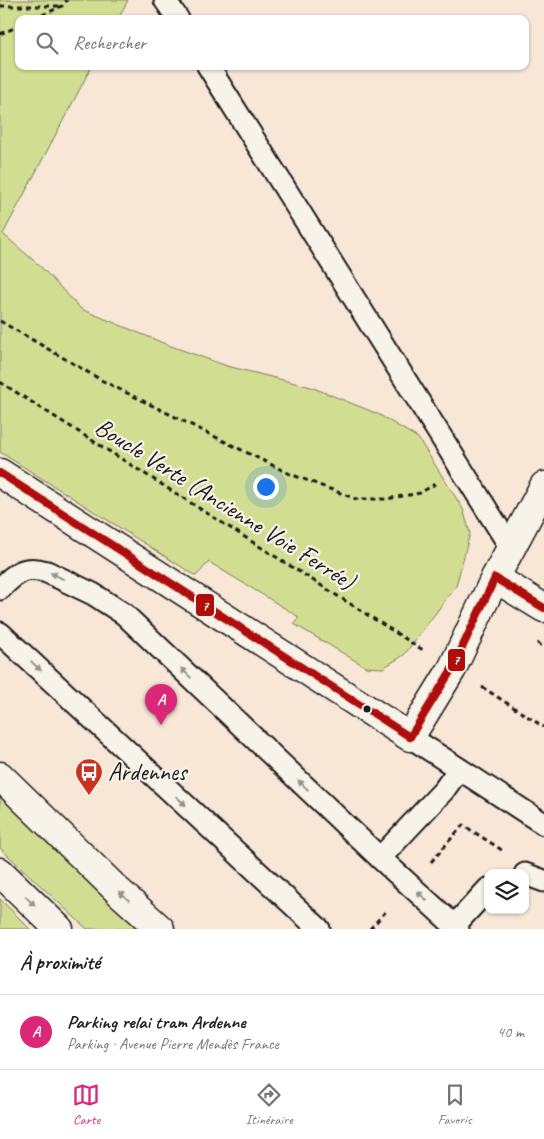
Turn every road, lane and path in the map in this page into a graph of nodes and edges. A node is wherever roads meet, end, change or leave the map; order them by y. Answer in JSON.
{"nodes":[{"id":1,"x":68,"y":0,"type":"edge"},
{"id":2,"x":165,"y":0,"type":"edge"},
{"id":3,"x":0,"y":6,"type":"edge"},
{"id":4,"x":62,"y":6,"type":"junction"},
{"id":5,"x":43,"y":15,"type":"edge"},
{"id":6,"x":175,"y":15,"type":"edge"},
{"id":7,"x":15,"y":28,"type":"edge"},
{"id":8,"x":0,"y":34,"type":"edge"},
{"id":9,"x":211,"y":70,"type":"edge"},
{"id":10,"x":0,"y":322,"type":"edge"},
{"id":11,"x":0,"y":382,"type":"edge"},
{"id":12,"x":461,"y":467,"type":"junction"},
{"id":13,"x":0,"y":473,"type":"edge"},
{"id":14,"x":544,"y":486,"type":"edge"},
{"id":15,"x":511,"y":548,"type":"junction"},
{"id":16,"x":495,"y":578,"type":"junction"},
{"id":17,"x":0,"y":589,"type":"edge"},
{"id":18,"x":544,"y":608,"type":"edge"},
{"id":19,"x":0,"y":633,"type":"edge"},
{"id":20,"x":426,"y":652,"type":"dead end"},
{"id":21,"x":480,"y":686,"type":"dead end"},
{"id":22,"x":544,"y":727,"type":"edge"},
{"id":23,"x":410,"y":737,"type":"junction"},
{"id":24,"x":459,"y":769,"type":"junction"},
{"id":25,"x":0,"y":776,"type":"edge"},
{"id":26,"x":544,"y":824,"type":"edge"},
{"id":27,"x":512,"y":856,"type":"dead end"},
{"id":28,"x":380,"y":858,"type":"junction"},
{"id":29,"x":426,"y":867,"type":"dead end"},
{"id":30,"x":0,"y":872,"type":"edge"},
{"id":31,"x":529,"y":875,"type":"edge"},
{"id":32,"x":544,"y":881,"type":"edge"},
{"id":33,"x":484,"y":894,"type":"edge"},
{"id":34,"x":389,"y":908,"type":"dead end"},
{"id":35,"x":456,"y":927,"type":"edge"},
{"id":36,"x":60,"y":929,"type":"edge"},
{"id":37,"x":160,"y":929,"type":"edge"},
{"id":38,"x":319,"y":929,"type":"edge"},
{"id":39,"x":370,"y":929,"type":"edge"}],
"edges":[{"from":1,"to":4,"type":"path"},
{"from":2,"to":6,"type":"lane"},
{"from":3,"to":4,"type":"path"},
{"from":4,"to":5,"type":"path"},
{"from":7,"to":8,"type":"path"},
{"from":9,"to":12,"type":"lane"},
{"from":10,"to":12,"type":"path"},
{"from":11,"to":20,"type":"path","name":"Boucle Verte (Ancienne Voie Ferrée)"},
{"from":12,"to":15,"type":"lane"},
{"from":13,"to":23,"type":"street"},
{"from":14,"to":15,"type":"street"},
{"from":15,"to":16,"type":"street"},
{"from":16,"to":18,"type":"street"},
{"from":16,"to":23,"type":"street"},
{"from":28,"to":17,"type":"lane","one_way":true},
{"from":19,"to":38,"type":"lane","one_way":true},
{"from":21,"to":22,"type":"path"},
{"from":23,"to":24,"type":"lane"},
{"from":24,"to":26,"type":"lane"},
{"from":24,"to":28,"type":"lane"},
{"from":37,"to":25,"type":"street","one_way":true},
{"from":27,"to":29,"type":"path"},
{"from":35,"to":28,"type":"lane","one_way":true},
{"from":30,"to":36,"type":"street","one_way":true},
{"from":31,"to":32,"type":"lane"},
{"from":33,"to":35,"type":"lane"},
{"from":34,"to":39,"type":"path"}]}
